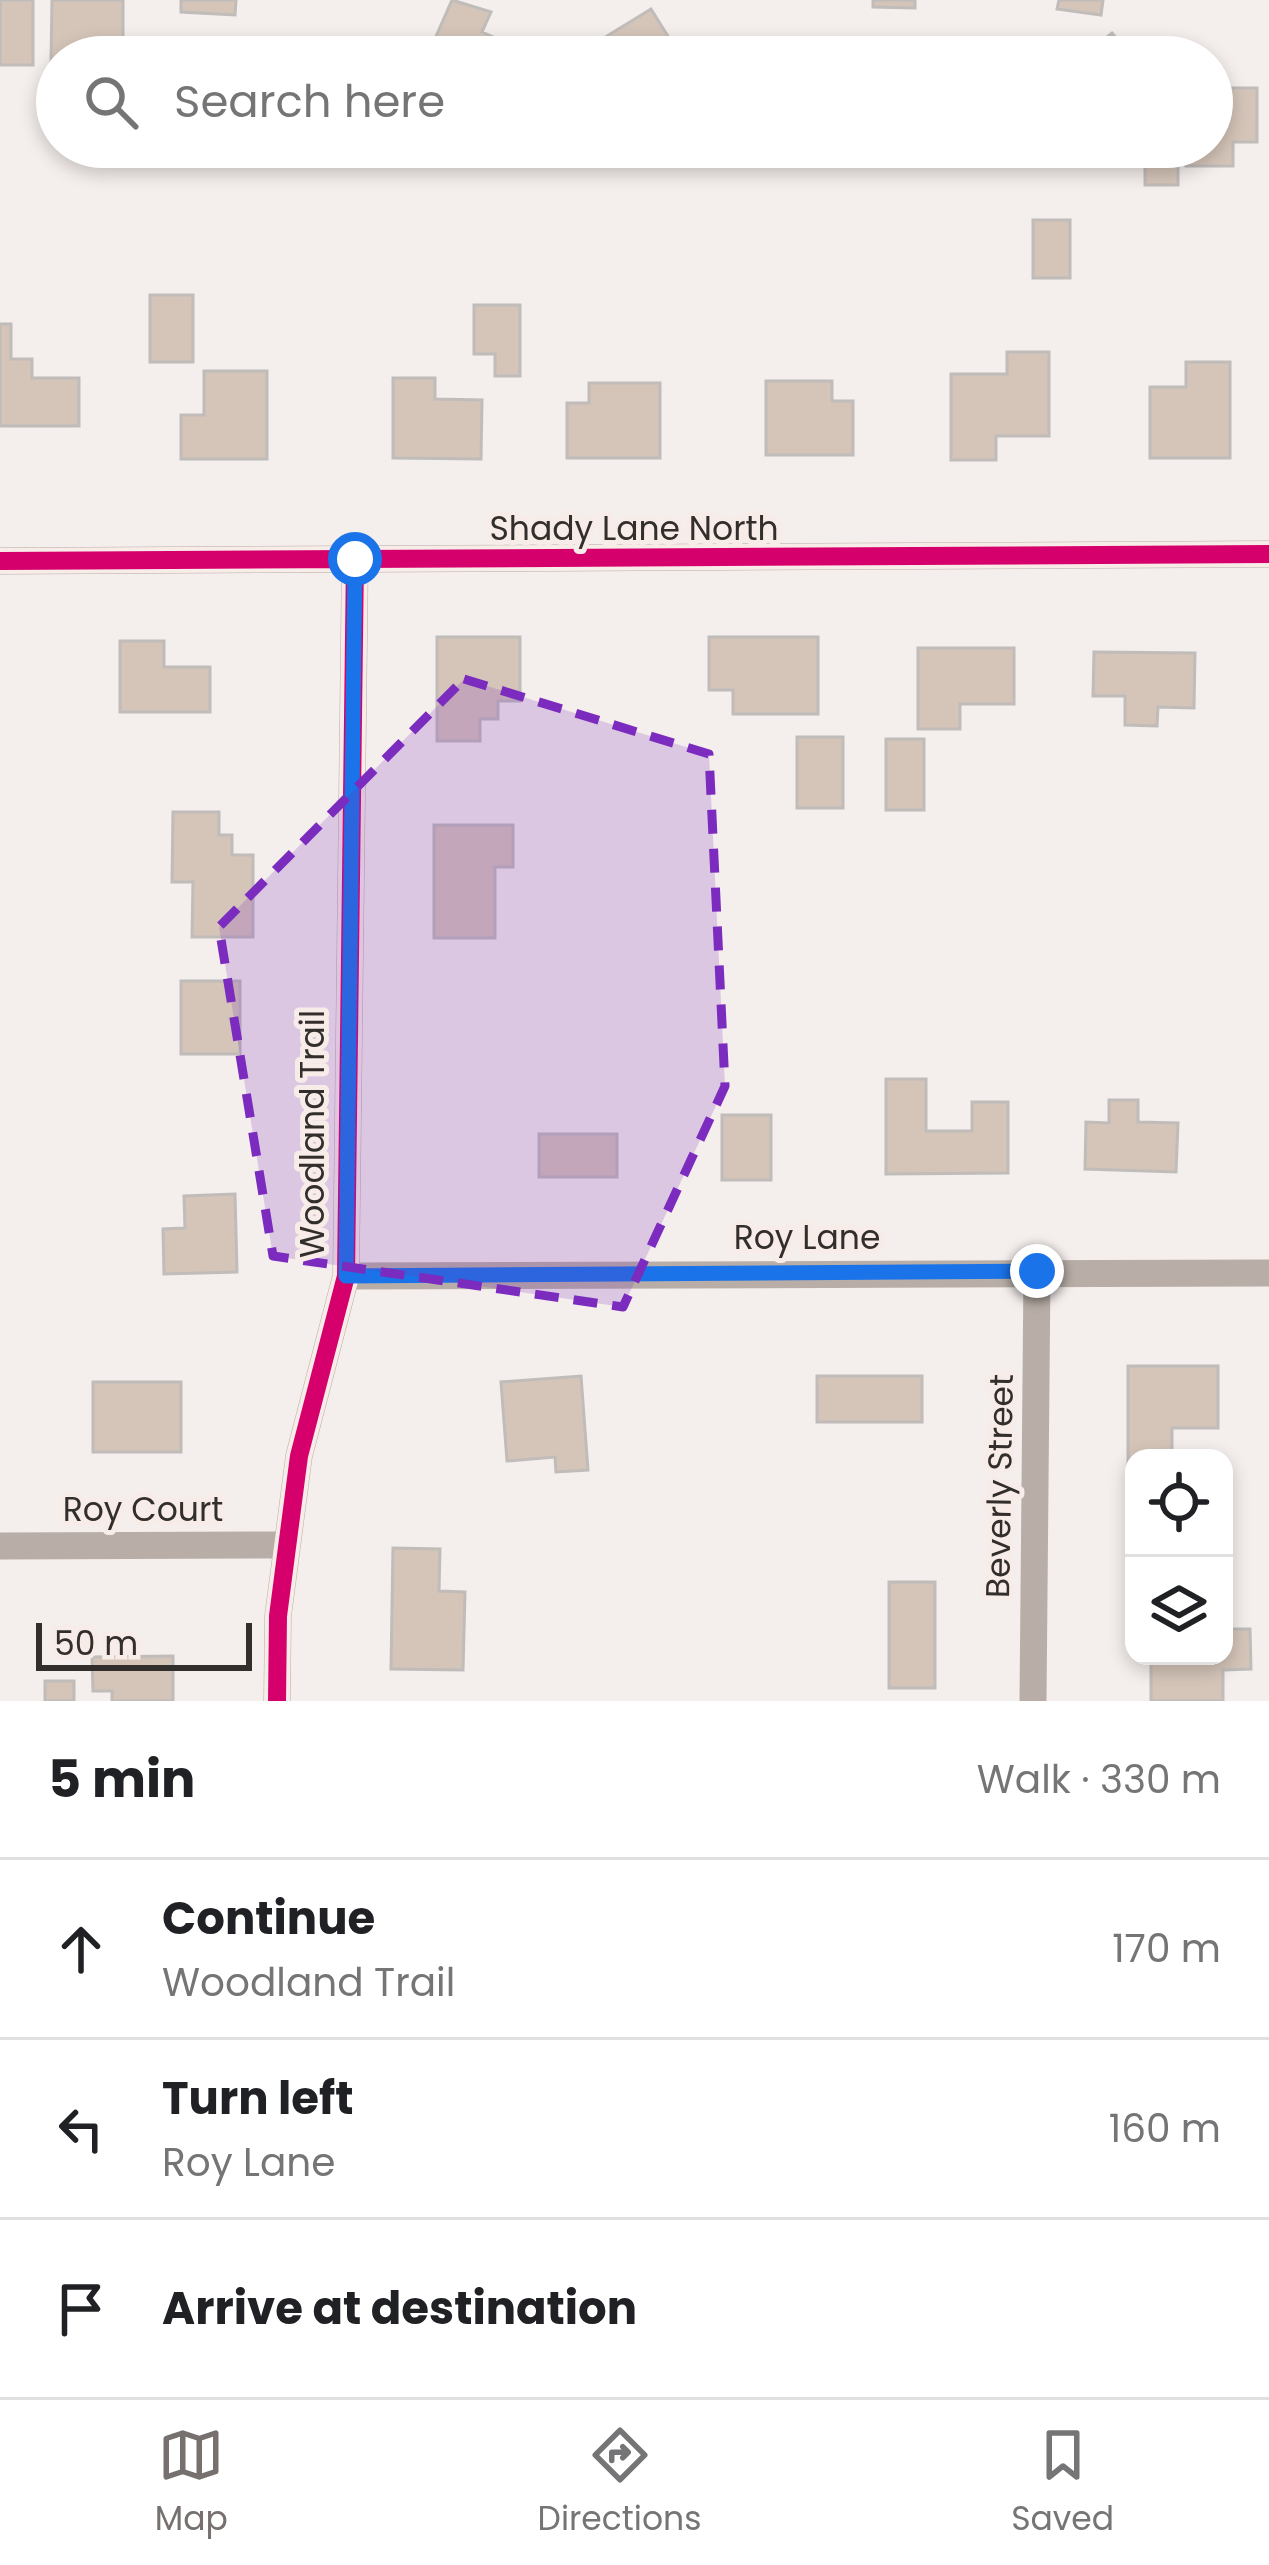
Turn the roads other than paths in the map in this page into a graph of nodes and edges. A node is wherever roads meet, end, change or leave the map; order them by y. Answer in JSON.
{"nodes":[{"id":1,"x":1269,"y":554,"type":"edge"},
{"id":2,"x":355,"y":559,"type":"junction"},
{"id":3,"x":0,"y":561,"type":"edge"},
{"id":4,"x":1037,"y":1271,"type":"junction"},
{"id":5,"x":1269,"y":1273,"type":"edge"},
{"id":6,"x":346,"y":1276,"type":"junction"},
{"id":7,"x":287,"y":1545,"type":"junction"},
{"id":8,"x":0,"y":1546,"type":"edge"},
{"id":9,"x":277,"y":1701,"type":"edge"},
{"id":10,"x":1033,"y":1701,"type":"edge"}],
"edges":[{"from":1,"to":2,"type":"street","name":"Shady Lane North"},
{"from":2,"to":3,"type":"street","name":"Shady Lane North"},
{"from":2,"to":6,"type":"street","name":"Woodland Trail"},
{"from":4,"to":5,"type":"street","name":"Roy Lane"},
{"from":4,"to":6,"type":"street","name":"Roy Lane"},
{"from":4,"to":10,"type":"street","name":"Beverly Street"},
{"from":6,"to":7,"type":"street","name":"Woodland Trail"},
{"from":7,"to":8,"type":"street","name":"Roy Court"},
{"from":7,"to":9,"type":"street","name":"Woodland Trail"}]}
